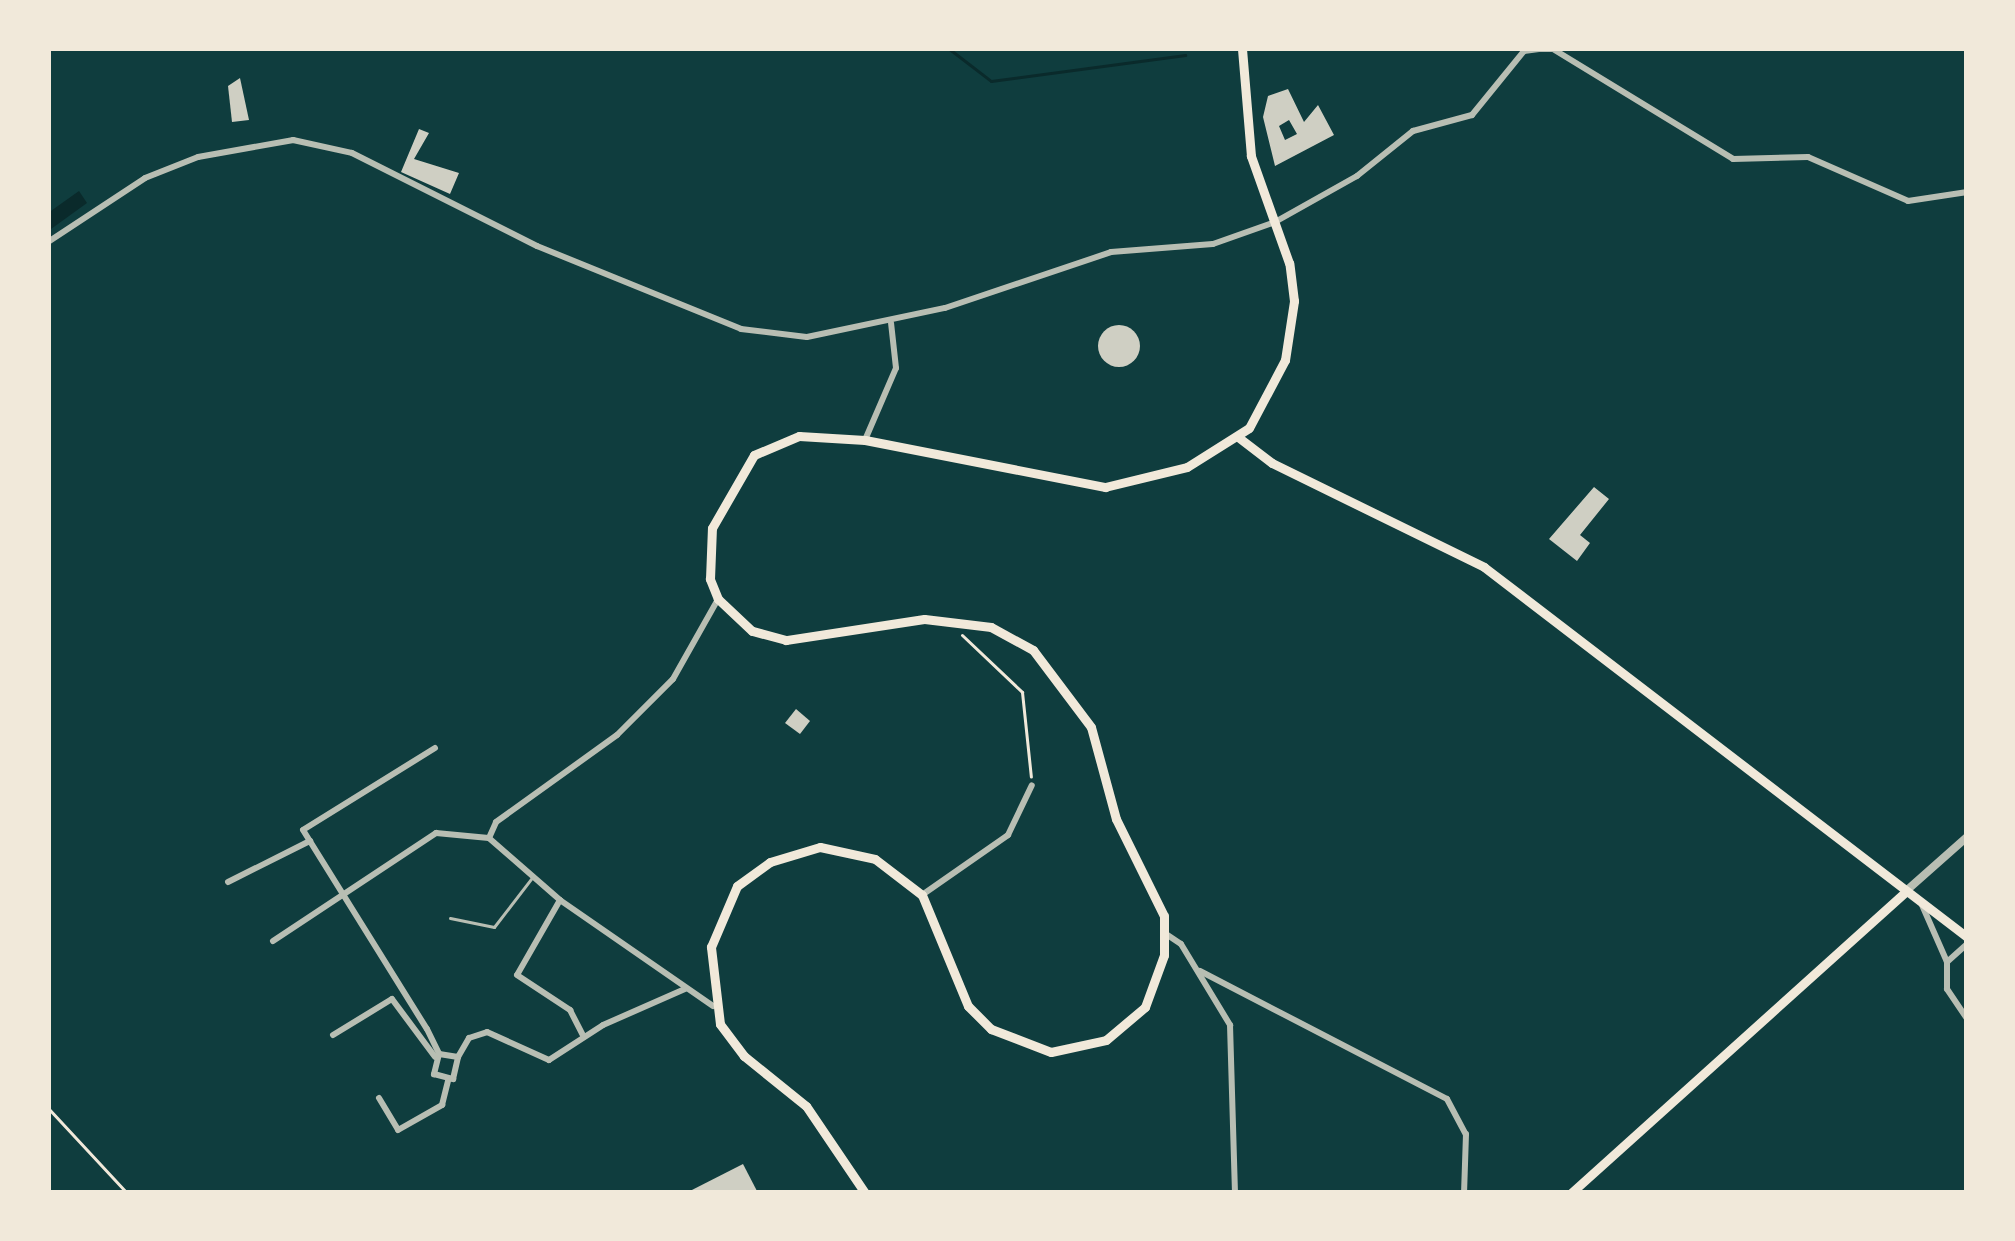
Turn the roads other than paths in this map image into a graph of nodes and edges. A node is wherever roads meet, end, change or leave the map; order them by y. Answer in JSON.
{"nodes":[{"id":1,"x":1242,"y":48,"type":"edge"},
{"id":2,"x":1524,"y":50,"type":"edge"},
{"id":3,"x":1967,"y":192,"type":"edge"},
{"id":4,"x":1275,"y":222,"type":"junction"},
{"id":5,"x":48,"y":242,"type":"edge"},
{"id":6,"x":891,"y":323,"type":"junction"},
{"id":7,"x":1238,"y":437,"type":"junction"},
{"id":8,"x":865,"y":440,"type":"junction"},
{"id":9,"x":718,"y":599,"type":"junction"},
{"id":10,"x":435,"y":748,"type":"dead end"},
{"id":11,"x":1032,"y":785,"type":"road end"},
{"id":12,"x":1967,"y":837,"type":"edge"},
{"id":13,"x":489,"y":838,"type":"junction"},
{"id":14,"x":310,"y":842,"type":"junction"},
{"id":15,"x":532,"y":878,"type":"junction"},
{"id":16,"x":228,"y":882,"type":"dead end"},
{"id":17,"x":1905,"y":892,"type":"junction"},
{"id":18,"x":343,"y":893,"type":"junction"},
{"id":19,"x":922,"y":895,"type":"junction"},
{"id":20,"x":560,"y":900,"type":"junction"},
{"id":21,"x":1922,"y":905,"type":"junction"},
{"id":22,"x":450,"y":918,"type":"dead end"},
{"id":23,"x":1166,"y":934,"type":"junction"},
{"id":24,"x":273,"y":940,"type":"dead end"},
{"id":25,"x":1967,"y":940,"type":"edge"},
{"id":26,"x":1947,"y":962,"type":"junction"},
{"id":27,"x":1200,"y":971,"type":"junction"},
{"id":28,"x":686,"y":989,"type":"junction"},
{"id":29,"x":713,"y":1006,"type":"junction"},
{"id":30,"x":1967,"y":1018,"type":"edge"},
{"id":31,"x":333,"y":1035,"type":"dead end"},
{"id":32,"x":584,"y":1037,"type":"junction"},
{"id":33,"x":437,"y":1056,"type":"junction"},
{"id":34,"x":458,"y":1057,"type":"junction"},
{"id":35,"x":448,"y":1081,"type":"junction"},
{"id":36,"x":379,"y":1097,"type":"dead end"},
{"id":37,"x":866,"y":1193,"type":"edge"},
{"id":38,"x":1235,"y":1193,"type":"edge"},
{"id":39,"x":1463,"y":1193,"type":"edge"},
{"id":40,"x":1571,"y":1193,"type":"edge"}],
"edges":[{"from":1,"to":4,"type":"main road"},
{"from":2,"to":3,"type":"street"},
{"from":2,"to":4,"type":"street"},
{"from":4,"to":6,"type":"street"},
{"from":4,"to":7,"type":"main road"},
{"from":5,"to":6,"type":"street"},
{"from":6,"to":8,"type":"street"},
{"from":7,"to":8,"type":"main road"},
{"from":7,"to":17,"type":"main road"},
{"from":8,"to":9,"type":"main road"},
{"from":9,"to":13,"type":"street"},
{"from":9,"to":23,"type":"main road"},
{"from":10,"to":14,"type":"street"},
{"from":11,"to":19,"type":"street"},
{"from":12,"to":17,"type":"street"},
{"from":13,"to":15,"type":"street"},
{"from":13,"to":18,"type":"street"},
{"from":14,"to":16,"type":"street"},
{"from":14,"to":18,"type":"street"},
{"from":15,"to":20,"type":"street"},
{"from":15,"to":22,"type":"lane"},
{"from":17,"to":21,"type":"main road"},
{"from":17,"to":40,"type":"main road"},
{"from":18,"to":24,"type":"street"},
{"from":18,"to":33,"type":"street"},
{"from":19,"to":23,"type":"main road"},
{"from":19,"to":29,"type":"main road"},
{"from":20,"to":28,"type":"street"},
{"from":20,"to":32,"type":"street"},
{"from":21,"to":25,"type":"main road"},
{"from":21,"to":26,"type":"street"},
{"from":23,"to":27,"type":"street"},
{"from":25,"to":26,"type":"street"},
{"from":26,"to":30,"type":"street"},
{"from":27,"to":38,"type":"street"},
{"from":27,"to":39,"type":"street"},
{"from":28,"to":29,"type":"street"},
{"from":28,"to":32,"type":"street"},
{"from":29,"to":37,"type":"main road"},
{"from":31,"to":33,"type":"street"},
{"from":32,"to":34,"type":"street"},
{"from":33,"to":34,"type":"street"},
{"from":33,"to":35,"type":"street"},
{"from":34,"to":35,"type":"street"},
{"from":35,"to":36,"type":"street"}]}
